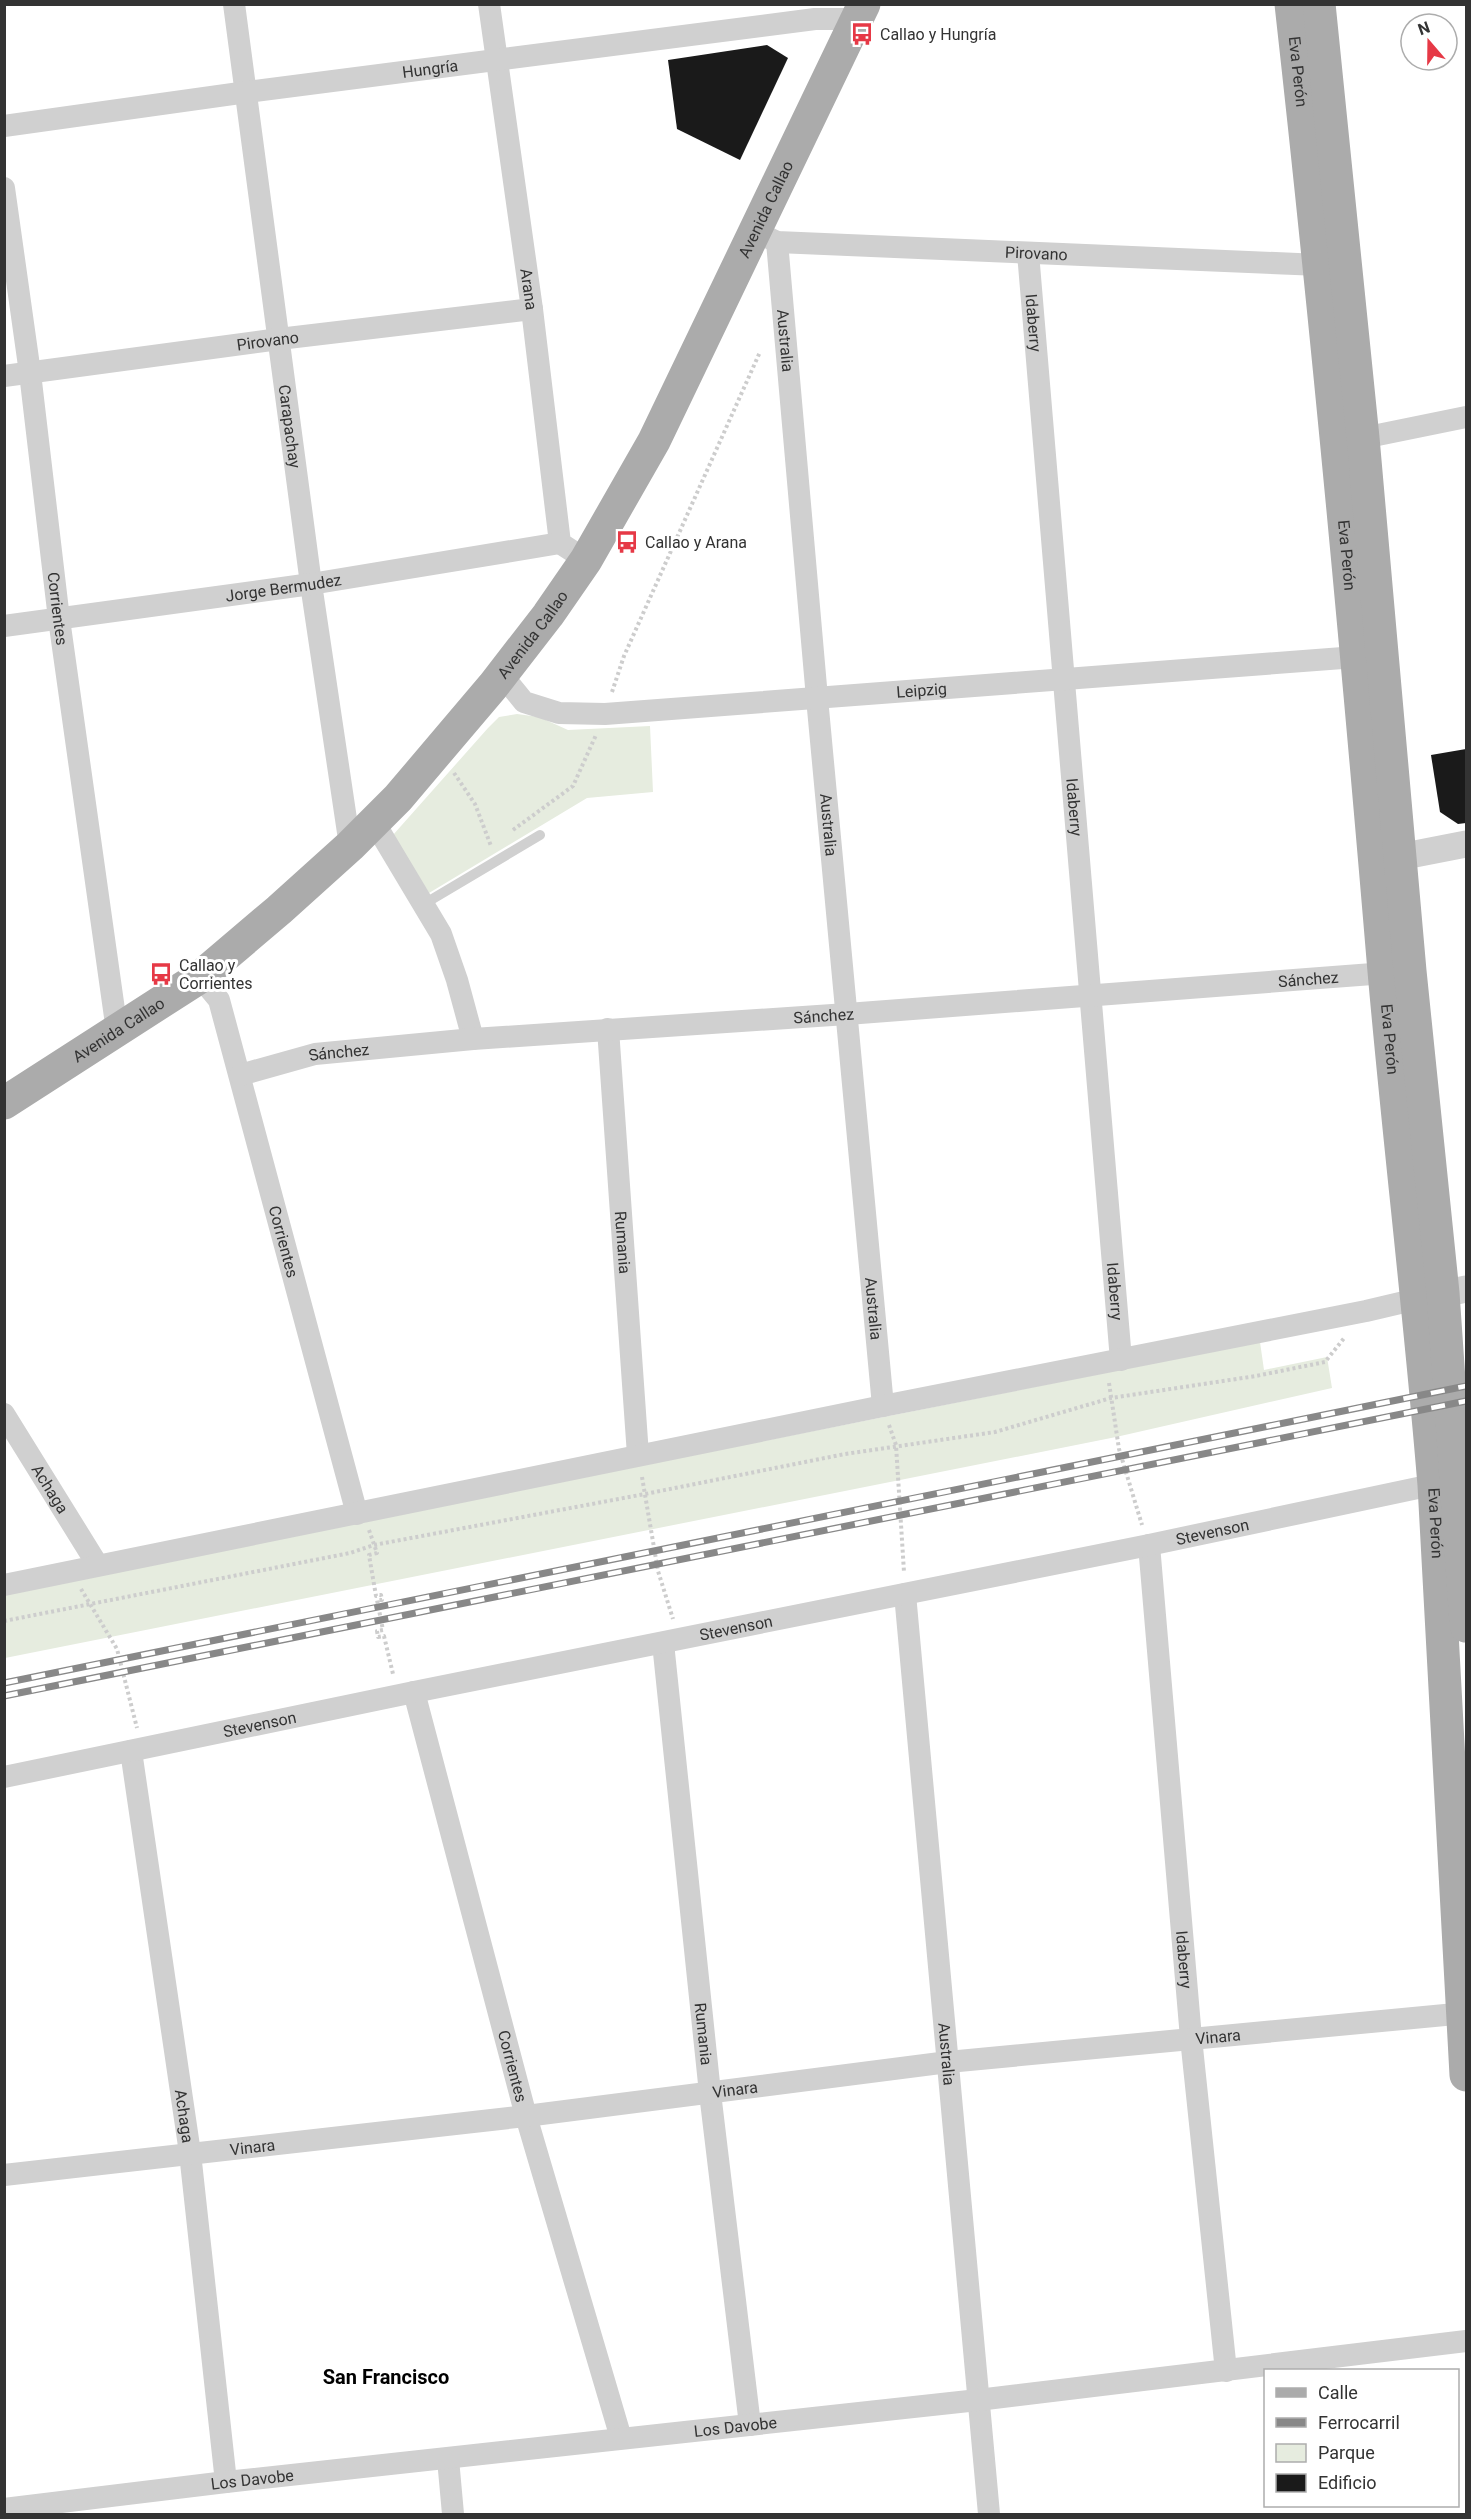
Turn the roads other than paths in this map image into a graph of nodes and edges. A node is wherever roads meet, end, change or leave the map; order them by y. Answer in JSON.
{"nodes":[{"id":1,"x":234,"y":4,"type":"edge"},
{"id":2,"x":489,"y":4,"type":"edge"},
{"id":3,"x":1291,"y":4,"type":"edge"},
{"id":4,"x":1319,"y":4,"type":"edge"},
{"id":5,"x":860,"y":12,"type":"edge"},
{"id":6,"x":496,"y":61,"type":"junction"},
{"id":7,"x":247,"y":92,"type":"junction"},
{"id":8,"x":4,"y":126,"type":"edge"},
{"id":9,"x":4,"y":188,"type":"edge"},
{"id":10,"x":766,"y":237,"type":"junction"},
{"id":11,"x":1028,"y":254,"type":"junction"},
{"id":12,"x":1320,"y":265,"type":"junction"},
{"id":13,"x":532,"y":309,"type":"junction"},
{"id":14,"x":279,"y":339,"type":"junction"},
{"id":15,"x":30,"y":373,"type":"junction"},
{"id":16,"x":4,"y":376,"type":"edge"},
{"id":17,"x":1467,"y":417,"type":"edge"},
{"id":18,"x":1363,"y":438,"type":"junction"},
{"id":19,"x":573,"y":552,"type":"junction"},
{"id":20,"x":311,"y":584,"type":"junction"},
{"id":21,"x":59,"y":620,"type":"junction"},
{"id":22,"x":4,"y":626,"type":"edge"},
{"id":23,"x":1356,"y":657,"type":"junction"},
{"id":24,"x":502,"y":675,"type":"junction"},
{"id":25,"x":1065,"y":679,"type":"junction"},
{"id":26,"x":817,"y":698,"type":"junction"},
{"id":27,"x":374,"y":822,"type":"junction"},
{"id":28,"x":540,"y":835,"type":"dead end"},
{"id":29,"x":1467,"y":844,"type":"edge"},
{"id":30,"x":350,"y":846,"type":"junction"},
{"id":31,"x":1388,"y":860,"type":"junction"},
{"id":32,"x":424,"y":904,"type":"junction"},
{"id":33,"x":1397,"y":972,"type":"junction"},
{"id":34,"x":200,"y":977,"type":"junction"},
{"id":35,"x":1091,"y":996,"type":"junction"},
{"id":36,"x":847,"y":1014,"type":"junction"},
{"id":37,"x":608,"y":1029,"type":"junction"},
{"id":38,"x":117,"y":1031,"type":"junction"},
{"id":39,"x":473,"y":1039,"type":"junction"},
{"id":40,"x":240,"y":1075,"type":"junction"},
{"id":41,"x":4,"y":1103,"type":"edge"},
{"id":42,"x":1442,"y":1294,"type":"edge"},
{"id":43,"x":1113,"y":1362,"type":"junction"},
{"id":44,"x":883,"y":1406,"type":"junction"},
{"id":45,"x":4,"y":1414,"type":"edge"},
{"id":46,"x":638,"y":1455,"type":"junction"},
{"id":47,"x":1452,"y":1480,"type":"edge"},
{"id":48,"x":357,"y":1514,"type":"junction"},
{"id":49,"x":1149,"y":1545,"type":"junction"},
{"id":50,"x":97,"y":1564,"type":"junction"},
{"id":51,"x":4,"y":1585,"type":"edge"},
{"id":52,"x":905,"y":1594,"type":"junction"},
{"id":53,"x":1467,"y":1626,"type":"edge"},
{"id":54,"x":672,"y":1641,"type":"junction"},
{"id":55,"x":406,"y":1693,"type":"junction"},
{"id":56,"x":137,"y":1750,"type":"junction"},
{"id":57,"x":4,"y":1777,"type":"edge"},
{"id":58,"x":1465,"y":2013,"type":"edge"},
{"id":59,"x":1191,"y":2038,"type":"junction"},
{"id":60,"x":948,"y":2062,"type":"junction"},
{"id":61,"x":1466,"y":2072,"type":"edge"},
{"id":62,"x":710,"y":2093,"type":"junction"},
{"id":63,"x":526,"y":2116,"type":"junction"},
{"id":64,"x":190,"y":2152,"type":"junction"},
{"id":65,"x":4,"y":2175,"type":"edge"},
{"id":66,"x":1467,"y":2341,"type":"edge"},
{"id":67,"x":1226,"y":2371,"type":"junction"},
{"id":68,"x":978,"y":2400,"type":"junction"},
{"id":69,"x":750,"y":2425,"type":"junction"},
{"id":70,"x":621,"y":2438,"type":"junction"},
{"id":71,"x":448,"y":2459,"type":"junction"},
{"id":72,"x":226,"y":2482,"type":"junction"},
{"id":73,"x":4,"y":2509,"type":"edge"},
{"id":74,"x":453,"y":2514,"type":"edge"},
{"id":75,"x":989,"y":2514,"type":"edge"}],
"edges":[{"from":1,"to":7,"type":"street","name":"Carapachay"},
{"from":2,"to":6,"type":"street","name":"Arana"},
{"from":3,"to":12,"type":"main road","name":"Eva Perón"},
{"from":4,"to":18,"type":"main road","name":"Eva Perón"},
{"from":5,"to":6,"type":"street","name":"Hungría"},
{"from":5,"to":10,"type":"main road","name":"Avenida Callao"},
{"from":6,"to":7,"type":"street","name":"Hungría"},
{"from":6,"to":13,"type":"street","name":"Arana"},
{"from":7,"to":8,"type":"street","name":"Hungría"},
{"from":7,"to":14,"type":"street","name":"Carapachay"},
{"from":9,"to":15,"type":"street","name":"Corrientes"},
{"from":10,"to":11,"type":"street","name":"Pirovano"},
{"from":10,"to":19,"type":"main road","name":"Avenida Callao"},
{"from":10,"to":26,"type":"street","name":"Australia"},
{"from":11,"to":12,"type":"street","name":"Pirovano"},
{"from":11,"to":25,"type":"street","name":"Idaberry"},
{"from":12,"to":23,"type":"main road","name":"Eva Perón"},
{"from":13,"to":14,"type":"street","name":"Pirovano"},
{"from":13,"to":19,"type":"street","name":"Arana"},
{"from":14,"to":15,"type":"street","name":"Pirovano"},
{"from":14,"to":20,"type":"street","name":"Carapachay"},
{"from":15,"to":16,"type":"street","name":"Pirovano"},
{"from":15,"to":21,"type":"street","name":"Corrientes"},
{"from":17,"to":18,"type":"street"},
{"from":18,"to":31,"type":"main road","name":"Eva Perón"},
{"from":19,"to":20,"type":"street","name":"Jorge Bermudez"},
{"from":19,"to":24,"type":"main road","name":"Avenida Callao"},
{"from":20,"to":21,"type":"street","name":"Jorge Bermudez"},
{"from":20,"to":30,"type":"street","name":"Carapachay"},
{"from":21,"to":22,"type":"street","name":"Jorge Bermudez"},
{"from":21,"to":38,"type":"street","name":"Corrientes"},
{"from":23,"to":25,"type":"street","name":"Leipzig"},
{"from":23,"to":31,"type":"main road","name":"Eva Perón"},
{"from":24,"to":26,"type":"street","name":"Leipzig"},
{"from":24,"to":27,"type":"main road","name":"Avenida Callao"},
{"from":25,"to":26,"type":"street","name":"Leipzig"},
{"from":25,"to":35,"type":"street","name":"Idaberry"},
{"from":26,"to":36,"type":"street","name":"Australia"},
{"from":27,"to":30,"type":"main road","name":"Avenida Callao"},
{"from":27,"to":32,"type":"street"},
{"from":28,"to":32,"type":"lane"},
{"from":29,"to":31,"type":"street"},
{"from":30,"to":34,"type":"main road","name":"Avenida Callao"},
{"from":31,"to":33,"type":"main road","name":"Eva Perón"},
{"from":32,"to":39,"type":"street"},
{"from":33,"to":35,"type":"street","name":"Sánchez"},
{"from":33,"to":42,"type":"main road","name":"Eva Perón"},
{"from":34,"to":38,"type":"main road","name":"Avenida Callao"},
{"from":34,"to":40,"type":"street","name":"Corrientes"},
{"from":35,"to":36,"type":"street","name":"Sánchez"},
{"from":35,"to":43,"type":"street","name":"Idaberry"},
{"from":36,"to":37,"type":"street","name":"Sánchez"},
{"from":36,"to":44,"type":"street","name":"Australia"},
{"from":37,"to":39,"type":"street","name":"Sánchez"},
{"from":37,"to":46,"type":"street","name":"Rumania"},
{"from":38,"to":41,"type":"main road","name":"Avenida Callao"},
{"from":39,"to":40,"type":"street","name":"Sánchez"},
{"from":40,"to":48,"type":"street","name":"Corrientes"},
{"from":42,"to":43,"type":"street"},
{"from":42,"to":47,"type":"main road","name":"Eva Perón"},
{"from":43,"to":44,"type":"street"},
{"from":44,"to":46,"type":"street"},
{"from":45,"to":50,"type":"street","name":"Achaga"},
{"from":46,"to":48,"type":"street"},
{"from":47,"to":49,"type":"street","name":"Stevenson"},
{"from":47,"to":53,"type":"main road","name":"Eva Perón"},
{"from":47,"to":58,"type":"main road","name":"Eva Perón"},
{"from":48,"to":50,"type":"street"},
{"from":49,"to":52,"type":"street","name":"Stevenson"},
{"from":49,"to":59,"type":"street","name":"Idaberry"},
{"from":50,"to":51,"type":"street"},
{"from":52,"to":54,"type":"street","name":"Stevenson"},
{"from":52,"to":60,"type":"street","name":"Australia"},
{"from":54,"to":55,"type":"street","name":"Stevenson"},
{"from":54,"to":62,"type":"street","name":"Rumania"},
{"from":55,"to":56,"type":"street","name":"Stevenson"},
{"from":55,"to":63,"type":"street","name":"Corrientes"},
{"from":56,"to":57,"type":"street","name":"Stevenson"},
{"from":56,"to":64,"type":"street","name":"Achaga"},
{"from":58,"to":59,"type":"street","name":"Vinara"},
{"from":58,"to":61,"type":"main road","name":"Eva Perón"},
{"from":59,"to":60,"type":"street","name":"Vinara"},
{"from":59,"to":67,"type":"street","name":"Idaberry"},
{"from":60,"to":62,"type":"street","name":"Vinara"},
{"from":60,"to":68,"type":"street","name":"Australia"},
{"from":62,"to":63,"type":"street","name":"Vinara"},
{"from":62,"to":69,"type":"street","name":"Rumania"},
{"from":63,"to":64,"type":"street","name":"Vinara"},
{"from":63,"to":70,"type":"street","name":"Corrientes"},
{"from":64,"to":65,"type":"street","name":"Vinara"},
{"from":64,"to":72,"type":"street","name":"Achaga"},
{"from":66,"to":67,"type":"street","name":"Los Davobe"},
{"from":67,"to":68,"type":"street","name":"Los Davobe"},
{"from":68,"to":69,"type":"street","name":"Los Davobe"},
{"from":68,"to":75,"type":"street","name":"Australia"},
{"from":69,"to":70,"type":"street","name":"Los Davobe"},
{"from":70,"to":71,"type":"street","name":"Los Davobe"},
{"from":71,"to":72,"type":"street","name":"Los Davobe"},
{"from":71,"to":74,"type":"street"},
{"from":72,"to":73,"type":"street","name":"Los Davobe"}]}
